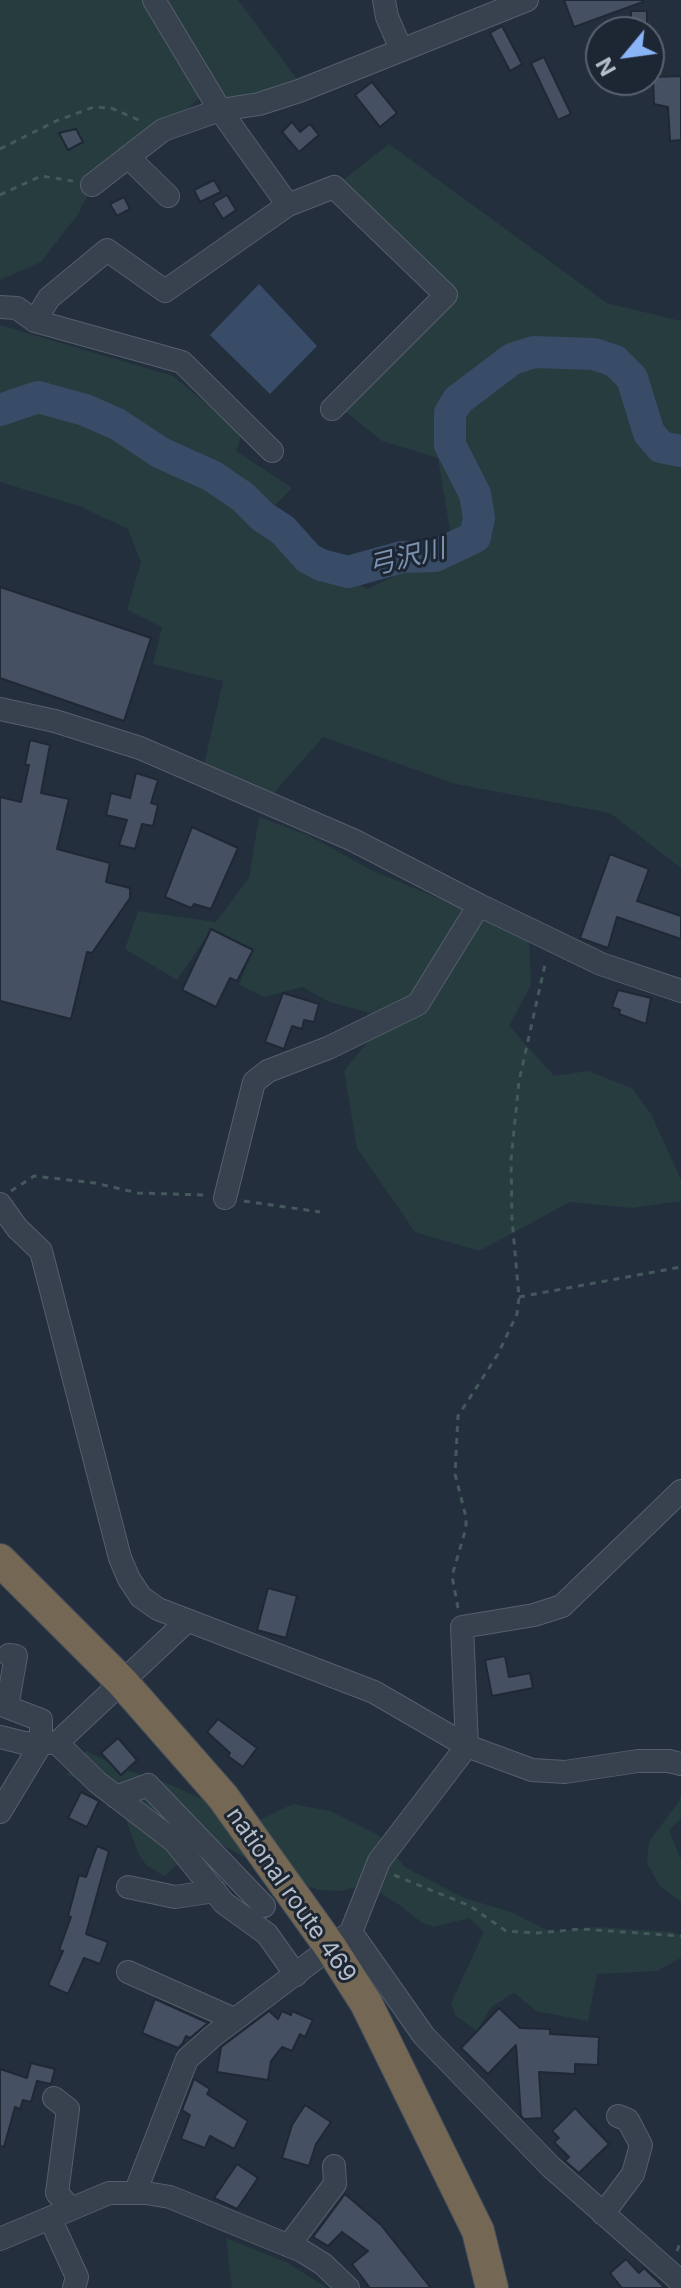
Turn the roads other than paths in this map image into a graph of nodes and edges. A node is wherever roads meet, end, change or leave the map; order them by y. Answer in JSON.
{"nodes":[{"id":1,"x":154,"y":0,"type":"edge"},
{"id":2,"x":384,"y":0,"type":"edge"},
{"id":3,"x":527,"y":0,"type":"edge"},
{"id":4,"x":401,"y":49,"type":"junction"},
{"id":5,"x":220,"y":110,"type":"junction"},
{"id":6,"x":128,"y":157,"type":"junction"},
{"id":7,"x":92,"y":185,"type":"road end"},
{"id":8,"x":168,"y":196,"type":"dead end"},
{"id":9,"x":288,"y":205,"type":"junction"},
{"id":10,"x":0,"y":307,"type":"edge"},
{"id":11,"x":35,"y":321,"type":"junction"},
{"id":12,"x":332,"y":409,"type":"dead end"},
{"id":13,"x":272,"y":451,"type":"dead end"},
{"id":14,"x":0,"y":709,"type":"edge"},
{"id":15,"x":479,"y":905,"type":"junction"},
{"id":16,"x":681,"y":991,"type":"edge"},
{"id":17,"x":6,"y":1198,"type":"edge"},
{"id":18,"x":225,"y":1198,"type":"road end"},
{"id":19,"x":681,"y":1491,"type":"edge"},
{"id":20,"x":0,"y":1560,"type":"edge"},
{"id":21,"x":187,"y":1621,"type":"junction"},
{"id":22,"x":9,"y":1655,"type":"dead end"},
{"id":23,"x":122,"y":1682,"type":"junction"},
{"id":24,"x":0,"y":1737,"type":"edge"},
{"id":25,"x":49,"y":1744,"type":"junction"},
{"id":26,"x":467,"y":1746,"type":"junction"},
{"id":27,"x":681,"y":1764,"type":"edge"},
{"id":28,"x":116,"y":1797,"type":"junction"},
{"id":29,"x":0,"y":1812,"type":"edge"},
{"id":30,"x":128,"y":1887,"type":"dead end"},
{"id":31,"x":215,"y":1891,"type":"junction"},
{"id":32,"x":264,"y":1906,"type":"dead end"},
{"id":33,"x":341,"y":1940,"type":"junction"},
{"id":34,"x":128,"y":1972,"type":"dead end"},
{"id":35,"x":296,"y":1975,"type":"junction"},
{"id":36,"x":234,"y":2019,"type":"junction"},
{"id":37,"x":54,"y":2098,"type":"dead end"},
{"id":38,"x":618,"y":2116,"type":"dead end"},
{"id":39,"x":334,"y":2166,"type":"dead end"},
{"id":40,"x":135,"y":2193,"type":"junction"},
{"id":41,"x":71,"y":2209,"type":"junction"},
{"id":42,"x":603,"y":2214,"type":"junction"},
{"id":43,"x":50,"y":2218,"type":"junction"},
{"id":44,"x":0,"y":2239,"type":"edge"},
{"id":45,"x":289,"y":2245,"type":"junction"},
{"id":46,"x":681,"y":2282,"type":"edge"},
{"id":47,"x":74,"y":2288,"type":"edge"},
{"id":48,"x":348,"y":2288,"type":"edge"},
{"id":49,"x":492,"y":2288,"type":"edge"}],
"edges":[{"from":1,"to":5,"type":"street"},
{"from":2,"to":4,"type":"street"},
{"from":3,"to":4,"type":"street"},
{"from":4,"to":5,"type":"street"},
{"from":5,"to":6,"type":"street"},
{"from":5,"to":9,"type":"street"},
{"from":6,"to":7,"type":"street"},
{"from":6,"to":8,"type":"street"},
{"from":9,"to":11,"type":"street"},
{"from":9,"to":12,"type":"street"},
{"from":10,"to":11,"type":"street"},
{"from":11,"to":13,"type":"street"},
{"from":14,"to":15,"type":"street"},
{"from":15,"to":16,"type":"street"},
{"from":15,"to":18,"type":"street"},
{"from":17,"to":21,"type":"street"},
{"from":19,"to":26,"type":"street"},
{"from":20,"to":23,"type":"highway","name":"national route 469"},
{"from":21,"to":23,"type":"street"},
{"from":21,"to":26,"type":"street"},
{"from":22,"to":25,"type":"street"},
{"from":23,"to":25,"type":"street"},
{"from":23,"to":33,"type":"highway","name":"national route 469"},
{"from":24,"to":25,"type":"street"},
{"from":25,"to":28,"type":"street"},
{"from":25,"to":29,"type":"street"},
{"from":26,"to":27,"type":"street"},
{"from":26,"to":33,"type":"street"},
{"from":28,"to":31,"type":"street"},
{"from":28,"to":32,"type":"street"},
{"from":30,"to":31,"type":"street"},
{"from":31,"to":35,"type":"street"},
{"from":33,"to":35,"type":"street"},
{"from":33,"to":42,"type":"street"},
{"from":33,"to":49,"type":"highway","name":"national route 469"},
{"from":34,"to":36,"type":"street"},
{"from":35,"to":36,"type":"street"},
{"from":36,"to":40,"type":"street"},
{"from":37,"to":41,"type":"street"},
{"from":38,"to":42,"type":"street"},
{"from":39,"to":45,"type":"street"},
{"from":40,"to":41,"type":"street"},
{"from":40,"to":45,"type":"street"},
{"from":41,"to":43,"type":"street"},
{"from":42,"to":46,"type":"street"},
{"from":43,"to":44,"type":"street"},
{"from":43,"to":47,"type":"street"},
{"from":45,"to":48,"type":"street"}]}
